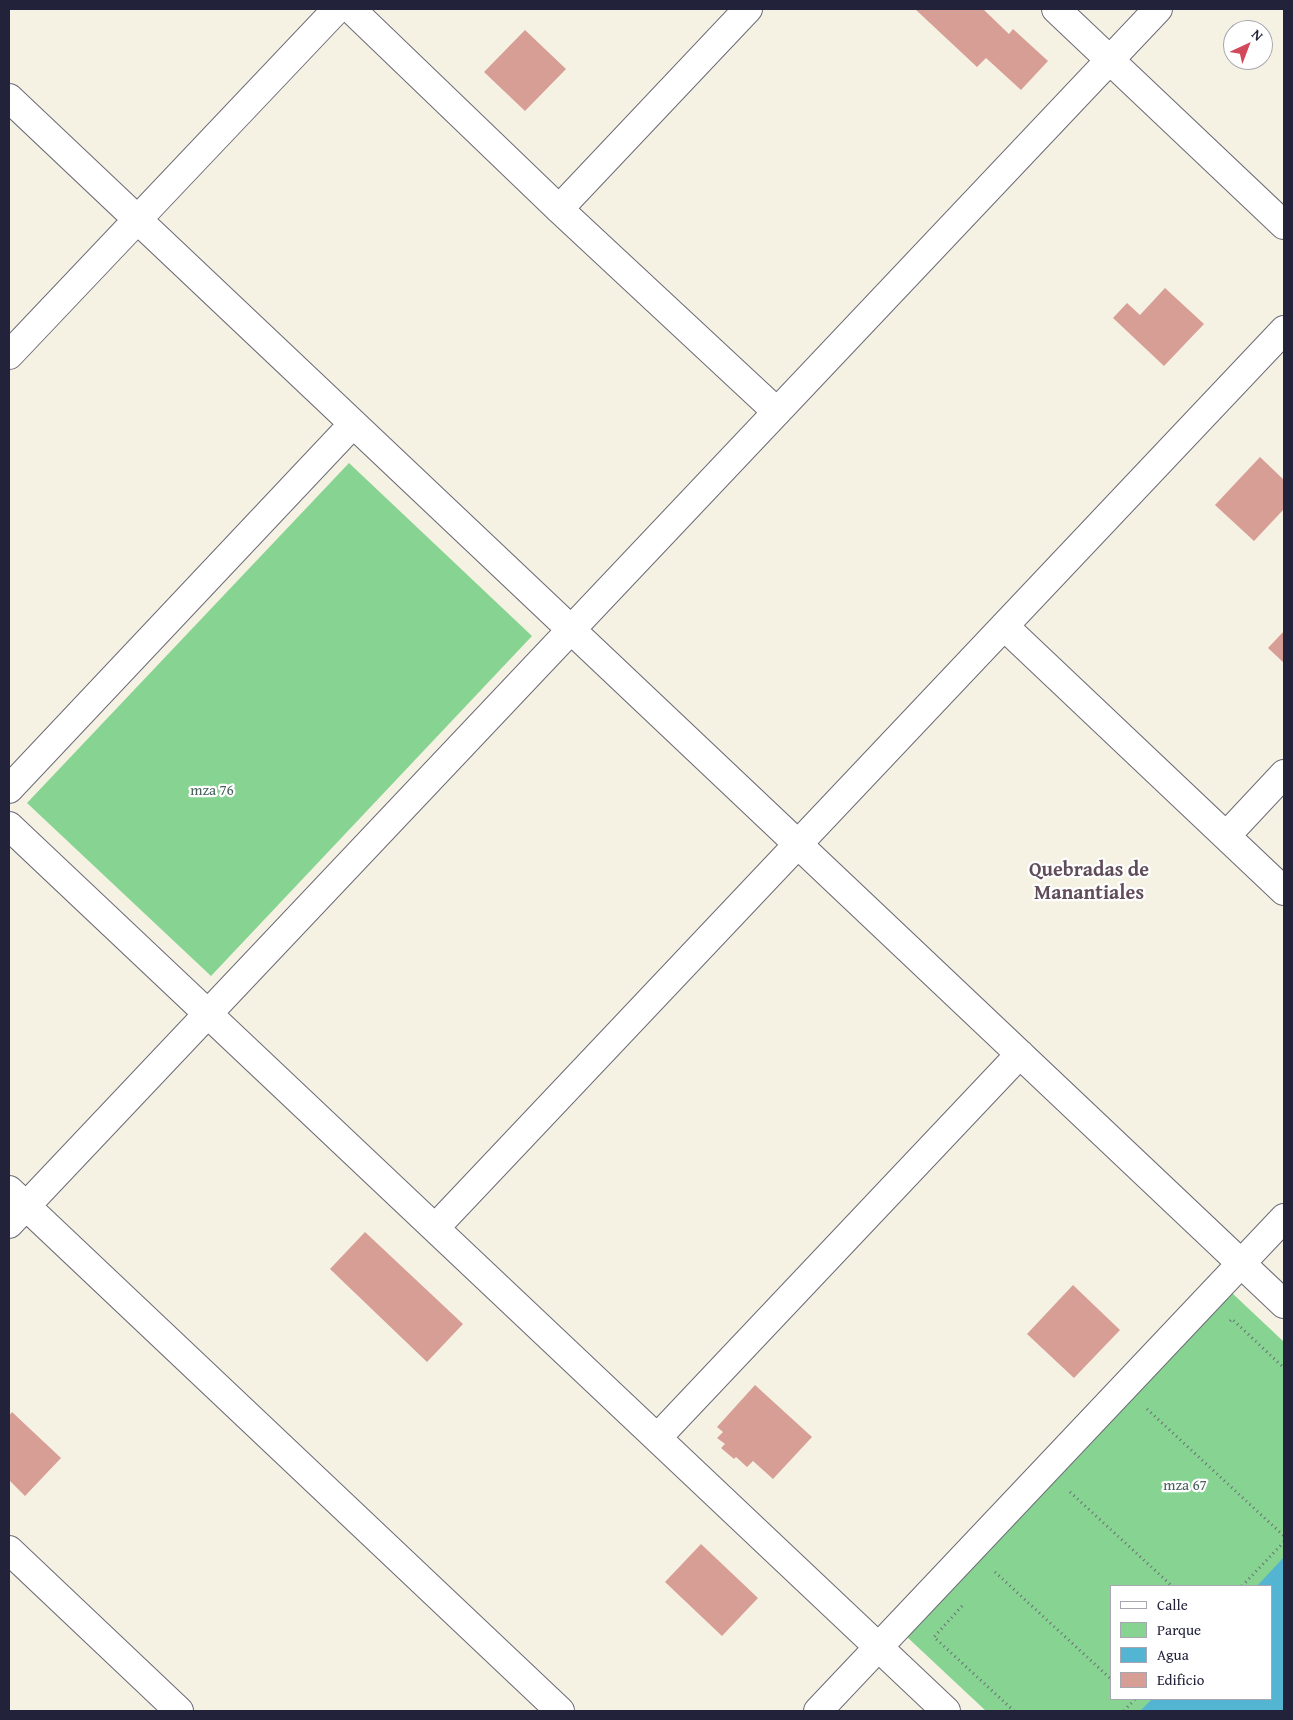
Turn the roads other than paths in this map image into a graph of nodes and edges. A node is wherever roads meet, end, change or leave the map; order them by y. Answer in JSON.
{"nodes":[{"id":1,"x":337,"y":9,"type":"edge"},
{"id":2,"x":350,"y":9,"type":"edge"},
{"id":3,"x":748,"y":9,"type":"edge"},
{"id":4,"x":1056,"y":9,"type":"edge"},
{"id":5,"x":1158,"y":9,"type":"edge"},
{"id":6,"x":1110,"y":60,"type":"junction"},
{"id":7,"x":9,"y":98,"type":"edge"},
{"id":8,"x":559,"y":208,"type":"junction"},
{"id":9,"x":137,"y":219,"type":"junction"},
{"id":10,"x":1284,"y":225,"type":"edge"},
{"id":11,"x":1284,"y":330,"type":"edge"},
{"id":12,"x":9,"y":355,"type":"edge"},
{"id":13,"x":777,"y":412,"type":"junction"},
{"id":14,"x":354,"y":424,"type":"junction"},
{"id":15,"x":1004,"y":626,"type":"junction"},
{"id":16,"x":571,"y":630,"type":"junction"},
{"id":17,"x":1284,"y":774,"type":"edge"},
{"id":18,"x":9,"y":789,"type":"edge"},
{"id":19,"x":9,"y":826,"type":"edge"},
{"id":20,"x":1226,"y":836,"type":"junction"},
{"id":21,"x":798,"y":844,"type":"junction"},
{"id":22,"x":1284,"y":891,"type":"edge"},
{"id":23,"x":208,"y":1014,"type":"junction"},
{"id":24,"x":1020,"y":1054,"type":"junction"},
{"id":25,"x":14,"y":1207,"type":"edge"},
{"id":26,"x":1284,"y":1218,"type":"edge"},
{"id":27,"x":435,"y":1228,"type":"junction"},
{"id":28,"x":1241,"y":1264,"type":"junction"},
{"id":29,"x":1284,"y":1304,"type":"edge"},
{"id":30,"x":657,"y":1438,"type":"junction"},
{"id":31,"x":9,"y":1550,"type":"edge"},
{"id":32,"x":878,"y":1648,"type":"junction"},
{"id":33,"x":179,"y":1711,"type":"edge"},
{"id":34,"x":560,"y":1711,"type":"edge"},
{"id":35,"x":818,"y":1711,"type":"edge"},
{"id":36,"x":946,"y":1711,"type":"edge"}],
"edges":[{"from":1,"to":9,"type":"street"},
{"from":2,"to":8,"type":"street"},
{"from":3,"to":8,"type":"street"},
{"from":4,"to":6,"type":"street"},
{"from":5,"to":6,"type":"street"},
{"from":6,"to":10,"type":"street"},
{"from":6,"to":13,"type":"street"},
{"from":7,"to":9,"type":"street"},
{"from":8,"to":13,"type":"street"},
{"from":9,"to":12,"type":"street"},
{"from":9,"to":14,"type":"street"},
{"from":11,"to":15,"type":"street"},
{"from":13,"to":16,"type":"street"},
{"from":14,"to":16,"type":"street"},
{"from":14,"to":18,"type":"street"},
{"from":15,"to":20,"type":"street"},
{"from":15,"to":21,"type":"street"},
{"from":16,"to":21,"type":"street"},
{"from":16,"to":23,"type":"street"},
{"from":17,"to":20,"type":"street"},
{"from":19,"to":23,"type":"street"},
{"from":20,"to":22,"type":"street"},
{"from":21,"to":24,"type":"street"},
{"from":21,"to":27,"type":"street"},
{"from":23,"to":25,"type":"street"},
{"from":23,"to":27,"type":"street"},
{"from":24,"to":28,"type":"street"},
{"from":24,"to":30,"type":"street"},
{"from":25,"to":34,"type":"street"},
{"from":26,"to":28,"type":"street"},
{"from":27,"to":30,"type":"street"},
{"from":28,"to":29,"type":"street"},
{"from":28,"to":32,"type":"street"},
{"from":30,"to":32,"type":"street"},
{"from":31,"to":33,"type":"street"},
{"from":32,"to":35,"type":"street"},
{"from":32,"to":36,"type":"street"}]}
